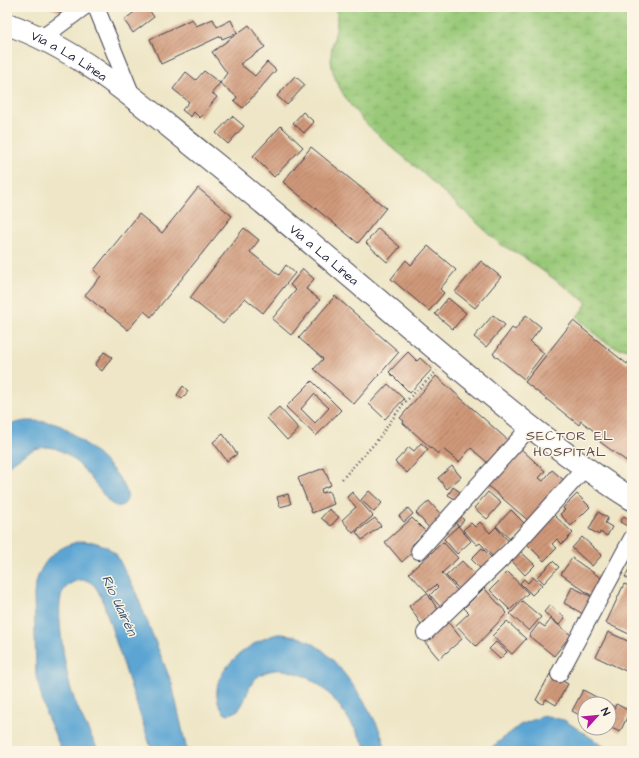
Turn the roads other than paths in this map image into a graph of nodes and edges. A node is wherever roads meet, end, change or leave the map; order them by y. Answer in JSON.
{"nodes":[{"id":1,"x":84,"y":7,"type":"edge"},
{"id":2,"x":96,"y":7,"type":"edge"},
{"id":3,"x":7,"y":24,"type":"edge"},
{"id":4,"x":42,"y":38,"type":"junction"},
{"id":5,"x":134,"y":99,"type":"junction"},
{"id":6,"x":530,"y":427,"type":"junction"},
{"id":7,"x":585,"y":468,"type":"junction"},
{"id":8,"x":632,"y":499,"type":"edge"},
{"id":9,"x":632,"y":538,"type":"edge"},
{"id":10,"x":420,"y":551,"type":"dead end"},
{"id":11,"x":425,"y":633,"type":"dead end"},
{"id":12,"x":558,"y":674,"type":"dead end"}],
"edges":[{"from":1,"to":4,"type":"street"},
{"from":2,"to":5,"type":"street"},
{"from":3,"to":4,"type":"highway","name":"Vía a La Línea"},
{"from":4,"to":5,"type":"highway","name":"Vía a La Línea"},
{"from":5,"to":6,"type":"highway","name":"Vía a La Línea"},
{"from":6,"to":7,"type":"highway","name":"Vía a La Línea"},
{"from":6,"to":10,"type":"street"},
{"from":7,"to":8,"type":"highway","name":"Vía a La Línea"},
{"from":7,"to":11,"type":"street"},
{"from":9,"to":12,"type":"street"}]}
